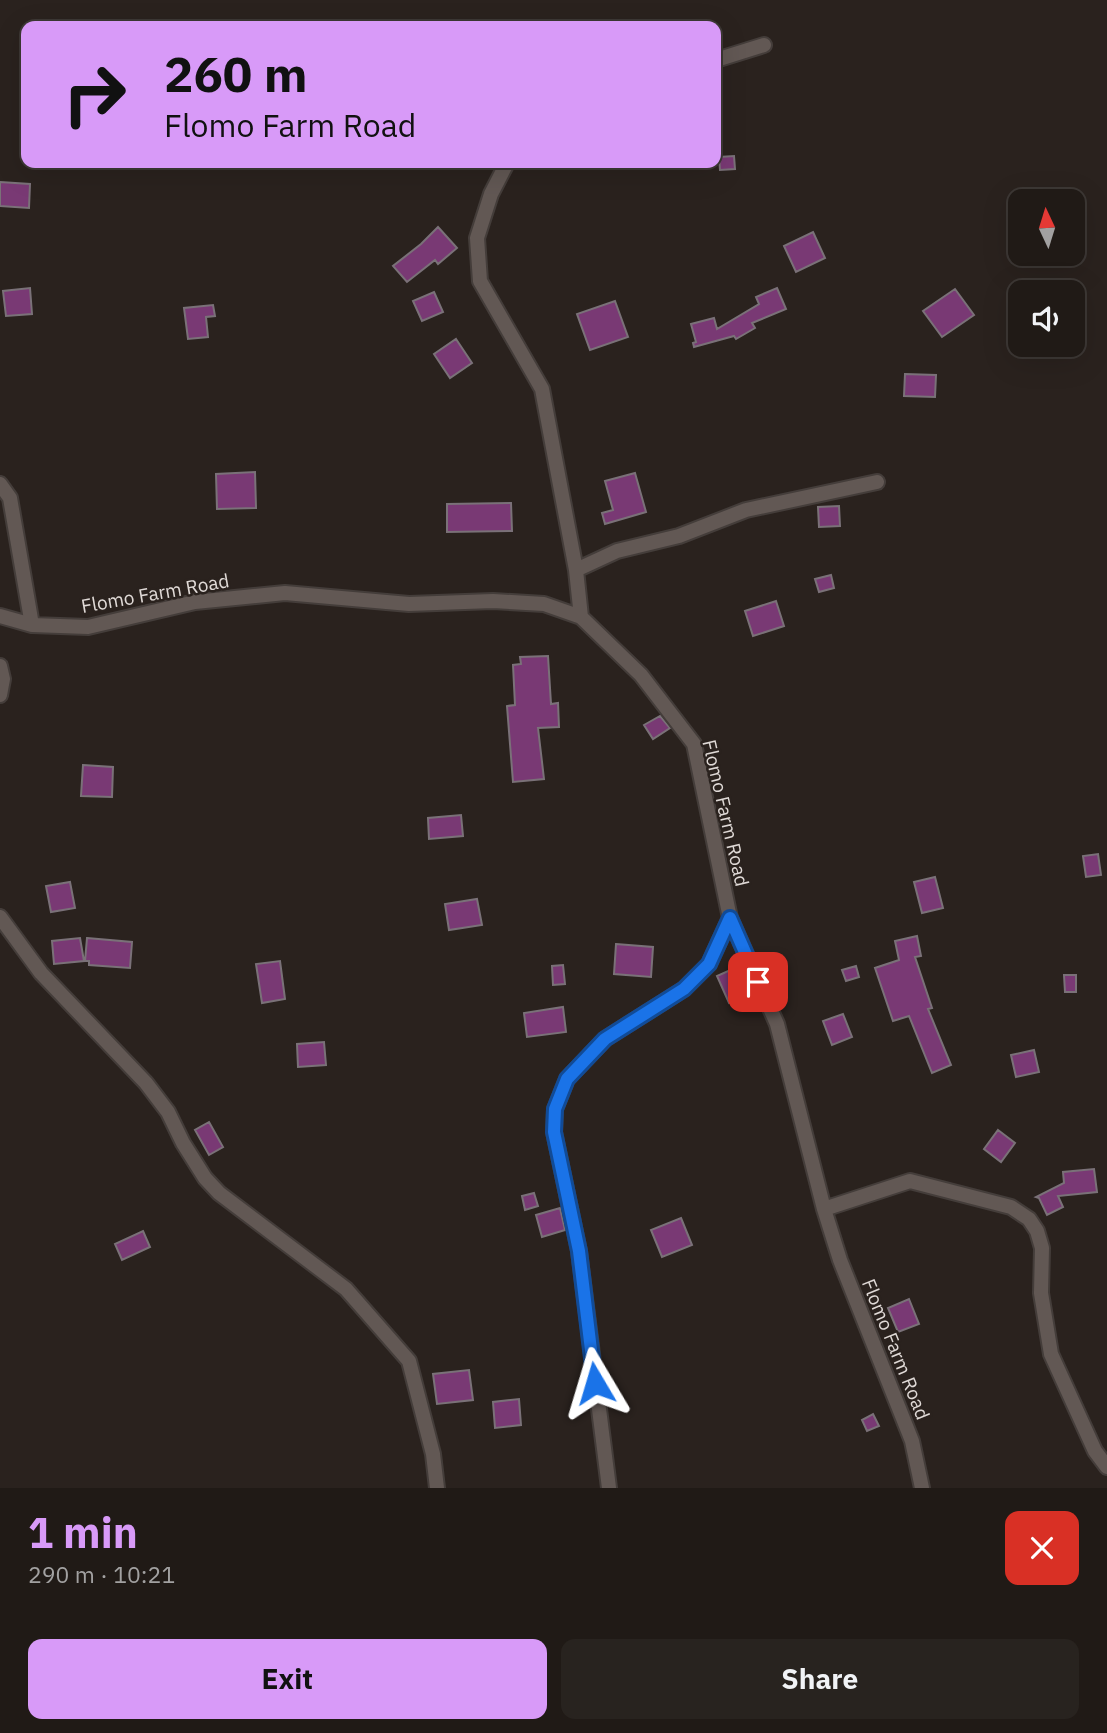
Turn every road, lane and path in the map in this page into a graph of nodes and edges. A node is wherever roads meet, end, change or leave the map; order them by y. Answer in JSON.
{"nodes":[{"id":1,"x":764,"y":45,"type":"dead end"},
{"id":2,"x":721,"y":58,"type":"edge"},
{"id":3,"x":504,"y":168,"type":"edge"},
{"id":4,"x":877,"y":482,"type":"dead end"},
{"id":5,"x":0,"y":484,"type":"edge"},
{"id":6,"x":576,"y":570,"type":"junction"},
{"id":7,"x":0,"y":616,"type":"edge"},
{"id":8,"x":581,"y":617,"type":"junction"},
{"id":9,"x":32,"y":625,"type":"junction"},
{"id":10,"x":0,"y":666,"type":"edge"},
{"id":11,"x":0,"y":695,"type":"edge"},
{"id":12,"x":0,"y":917,"type":"edge"},
{"id":13,"x":730,"y":918,"type":"junction"},
{"id":14,"x":824,"y":1209,"type":"junction"},
{"id":15,"x":1107,"y":1467,"type":"edge"},
{"id":16,"x":438,"y":1488,"type":"edge"},
{"id":17,"x":609,"y":1488,"type":"edge"},
{"id":18,"x":922,"y":1488,"type":"edge"}],
"edges":[{"from":1,"to":2,"type":"street"},
{"from":3,"to":6,"type":"street"},
{"from":4,"to":6,"type":"street"},
{"from":5,"to":9,"type":"street"},
{"from":6,"to":8,"type":"street"},
{"from":7,"to":9,"type":"street","name":"Flomo Farm Road"},
{"from":8,"to":9,"type":"street","name":"Flomo Farm Road"},
{"from":8,"to":13,"type":"street","name":"Flomo Farm Road"},
{"from":10,"to":11,"type":"street"},
{"from":12,"to":16,"type":"street"},
{"from":13,"to":14,"type":"street","name":"Flomo Farm Road"},
{"from":13,"to":17,"type":"street"},
{"from":14,"to":15,"type":"street"},
{"from":14,"to":18,"type":"street","name":"Flomo Farm Road"}]}
